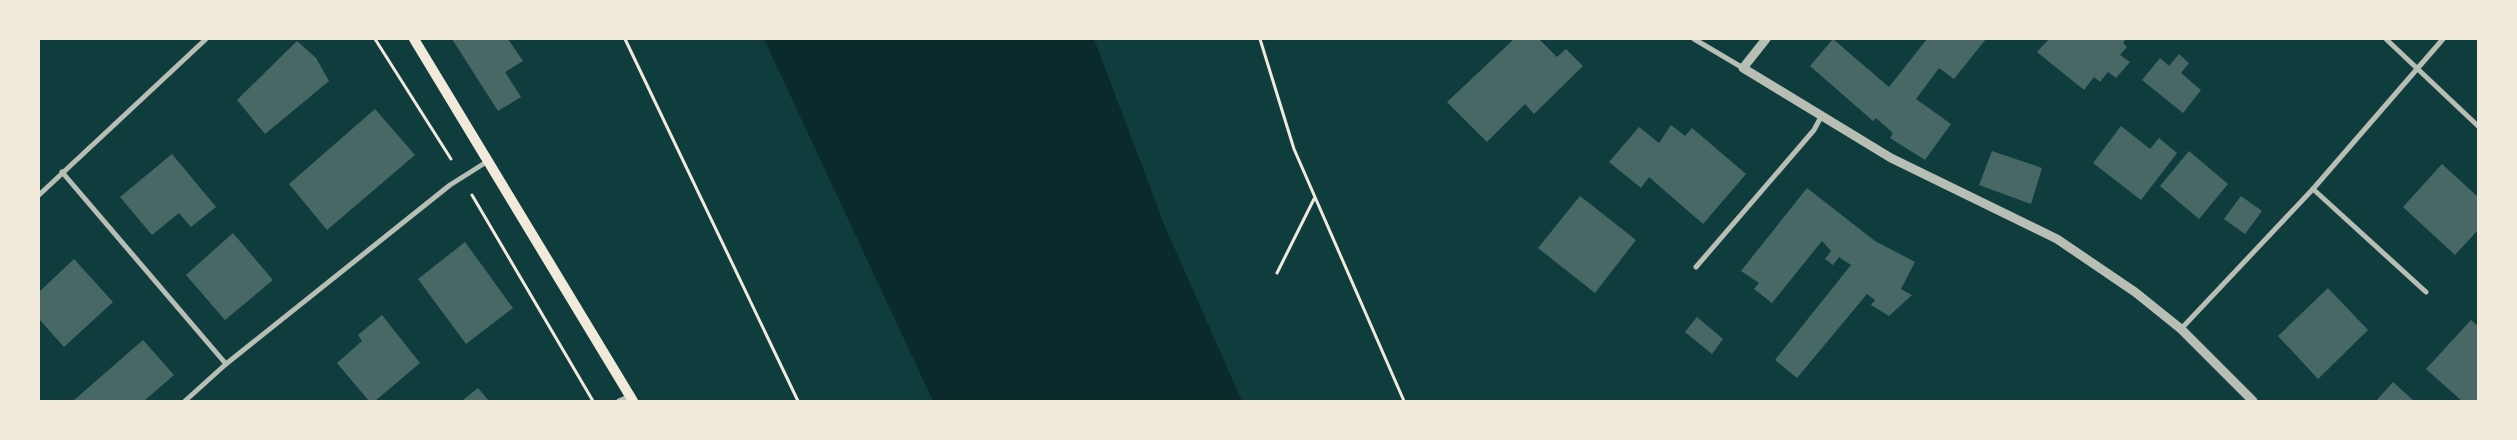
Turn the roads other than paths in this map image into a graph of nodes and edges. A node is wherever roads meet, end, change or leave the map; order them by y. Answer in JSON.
{"nodes":[{"id":1,"x":206,"y":39,"type":"edge"},
{"id":2,"x":414,"y":39,"type":"edge"},
{"id":3,"x":1694,"y":39,"type":"edge"},
{"id":4,"x":1766,"y":39,"type":"edge"},
{"id":5,"x":2386,"y":39,"type":"edge"},
{"id":6,"x":2443,"y":39,"type":"edge"},
{"id":7,"x":1743,"y":68,"type":"junction"},
{"id":8,"x":2417,"y":69,"type":"junction"},
{"id":9,"x":1822,"y":116,"type":"junction"},
{"id":10,"x":2478,"y":126,"type":"edge"},
{"id":11,"x":488,"y":161,"type":"junction"},
{"id":12,"x":62,"y":172,"type":"junction"},
{"id":13,"x":2312,"y":189,"type":"junction"},
{"id":14,"x":39,"y":195,"type":"edge"},
{"id":15,"x":1696,"y":267,"type":"dead end"},
{"id":16,"x":2426,"y":292,"type":"dead end"},
{"id":17,"x":2180,"y":329,"type":"junction"},
{"id":18,"x":226,"y":364,"type":"junction"},
{"id":19,"x":632,"y":398,"type":"edge"},
{"id":20,"x":185,"y":401,"type":"edge"},
{"id":21,"x":619,"y":401,"type":"edge"},
{"id":22,"x":2253,"y":401,"type":"edge"}],
"edges":[{"from":1,"to":12,"type":"street"},
{"from":2,"to":11,"type":"main road"},
{"from":3,"to":7,"type":"street"},
{"from":4,"to":7,"type":"street"},
{"from":5,"to":8,"type":"street"},
{"from":6,"to":8,"type":"street"},
{"from":7,"to":9,"type":"street"},
{"from":8,"to":10,"type":"street"},
{"from":8,"to":13,"type":"street"},
{"from":9,"to":15,"type":"street"},
{"from":9,"to":17,"type":"street"},
{"from":11,"to":18,"type":"street"},
{"from":11,"to":19,"type":"main road"},
{"from":12,"to":14,"type":"street"},
{"from":12,"to":18,"type":"street"},
{"from":13,"to":16,"type":"street"},
{"from":13,"to":17,"type":"street"},
{"from":17,"to":22,"type":"street"},
{"from":18,"to":20,"type":"street"},
{"from":19,"to":21,"type":"street"}]}
